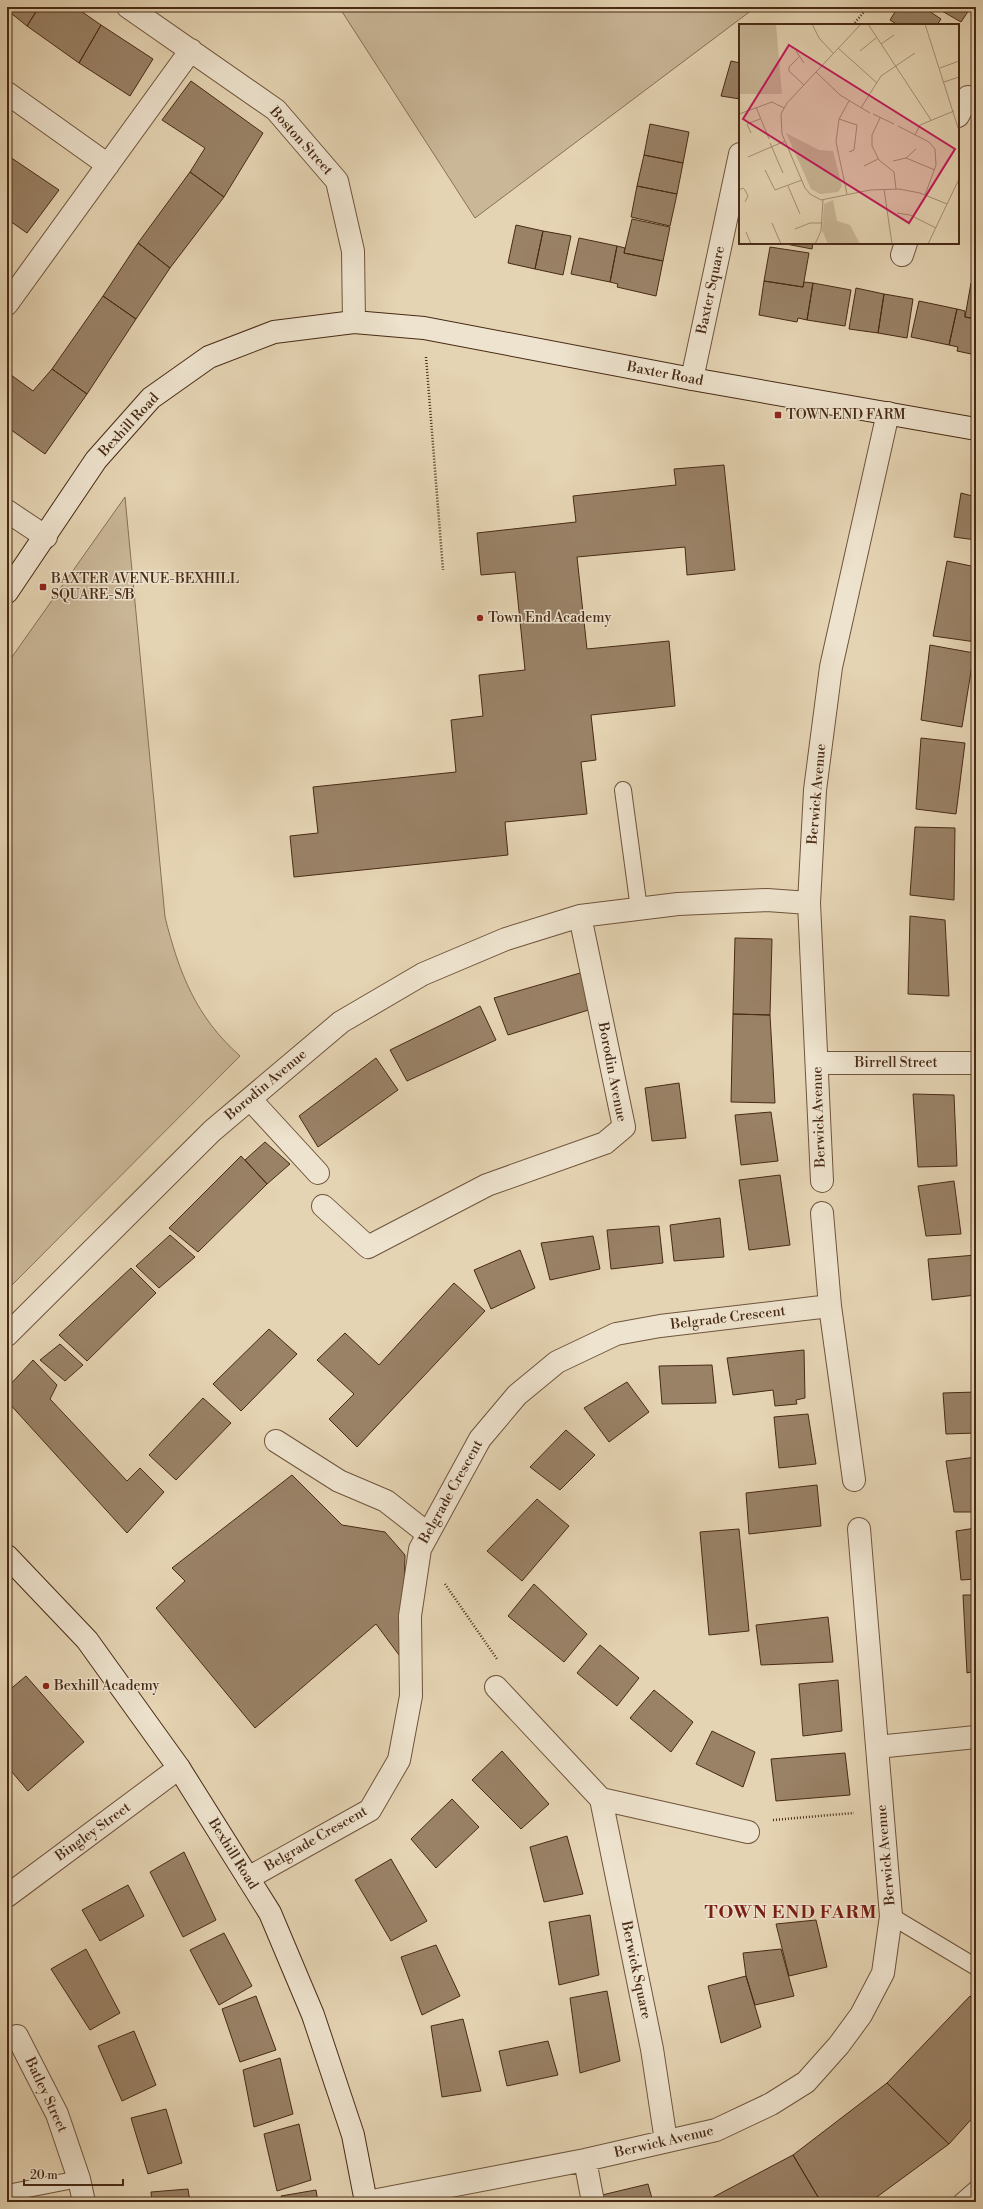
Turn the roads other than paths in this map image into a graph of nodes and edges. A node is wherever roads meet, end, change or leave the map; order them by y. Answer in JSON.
{"nodes":[{"id":1,"x":128,"y":7,"type":"edge"},
{"id":2,"x":191,"y":50,"type":"junction"},
{"id":3,"x":7,"y":92,"type":"edge"},
{"id":4,"x":968,"y":97,"type":"dead end"},
{"id":5,"x":959,"y":114,"type":"edge"},
{"id":6,"x":739,"y":159,"type":"edge"},
{"id":7,"x":108,"y":164,"type":"junction"},
{"id":8,"x":7,"y":304,"type":"edge"},
{"id":9,"x":354,"y":322,"type":"junction"},
{"id":10,"x":692,"y":379,"type":"junction"},
{"id":11,"x":888,"y":413,"type":"junction"},
{"id":12,"x":976,"y":429,"type":"edge"},
{"id":13,"x":7,"y":511,"type":"edge"},
{"id":14,"x":46,"y":537,"type":"junction"},
{"id":15,"x":7,"y":592,"type":"edge"},
{"id":16,"x":624,"y":790,"type":"dead end"},
{"id":17,"x":809,"y":903,"type":"junction"},
{"id":18,"x":639,"y":909,"type":"junction"},
{"id":19,"x":580,"y":916,"type":"junction"},
{"id":20,"x":817,"y":1063,"type":"junction"},
{"id":21,"x":976,"y":1063,"type":"edge"},
{"id":22,"x":250,"y":1099,"type":"junction"},
{"id":23,"x":318,"y":1173,"type":"dead end"},
{"id":24,"x":822,"y":1181,"type":"dead end"},
{"id":25,"x":323,"y":1206,"type":"dead end"},
{"id":26,"x":822,"y":1213,"type":"dead end"},
{"id":27,"x":830,"y":1306,"type":"junction"},
{"id":28,"x":7,"y":1335,"type":"edge"},
{"id":29,"x":276,"y":1441,"type":"dead end"},
{"id":30,"x":854,"y":1480,"type":"dead end"},
{"id":31,"x":859,"y":1529,"type":"dead end"},
{"id":32,"x":424,"y":1541,"type":"junction"},
{"id":33,"x":7,"y":1556,"type":"edge"},
{"id":34,"x":496,"y":1687,"type":"road end"},
{"id":35,"x":976,"y":1737,"type":"edge"},
{"id":36,"x":877,"y":1747,"type":"junction"},
{"id":37,"x":179,"y":1768,"type":"junction"},
{"id":38,"x":601,"y":1799,"type":"junction"},
{"id":39,"x":748,"y":1832,"type":"road end"},
{"id":40,"x":248,"y":1878,"type":"junction"},
{"id":41,"x":7,"y":1896,"type":"edge"},
{"id":42,"x":891,"y":1916,"type":"junction"},
{"id":43,"x":976,"y":1968,"type":"edge"},
{"id":44,"x":17,"y":2036,"type":"dead end"},
{"id":45,"x":666,"y":2141,"type":"junction"},
{"id":46,"x":586,"y":2160,"type":"junction"},
{"id":47,"x":79,"y":2178,"type":"junction"},
{"id":48,"x":976,"y":2189,"type":"edge"},
{"id":49,"x":7,"y":2193,"type":"edge"},
{"id":50,"x":84,"y":2202,"type":"edge"},
{"id":51,"x":366,"y":2202,"type":"edge"},
{"id":52,"x":593,"y":2202,"type":"edge"},
{"id":53,"x":961,"y":2202,"type":"edge"}],
"edges":[{"from":1,"to":2,"type":"street","name":"Boston Street"},
{"from":2,"to":7,"type":"street"},
{"from":2,"to":9,"type":"street","name":"Boston Street"},
{"from":3,"to":7,"type":"street"},
{"from":4,"to":5,"type":"street"},
{"from":6,"to":10,"type":"street","name":"Baxter Square"},
{"from":7,"to":8,"type":"street"},
{"from":9,"to":10,"type":"street","name":"Baxter Road"},
{"from":9,"to":14,"type":"street","name":"Bexhill Road"},
{"from":10,"to":11,"type":"street","name":"Baxter Road"},
{"from":11,"to":12,"type":"street","name":"Baxter Road"},
{"from":11,"to":17,"type":"street","name":"Berwick Avenue"},
{"from":13,"to":14,"type":"street"},
{"from":14,"to":15,"type":"street","name":"Bexhill Road"},
{"from":16,"to":18,"type":"lane"},
{"from":17,"to":18,"type":"street","name":"Borodin Avenue"},
{"from":17,"to":20,"type":"street","name":"Berwick Avenue"},
{"from":18,"to":19,"type":"street","name":"Borodin Avenue"},
{"from":19,"to":22,"type":"street","name":"Borodin Avenue"},
{"from":19,"to":25,"type":"street","name":"Borodin Avenue"},
{"from":20,"to":21,"type":"street","name":"Birrell Street"},
{"from":20,"to":24,"type":"street","name":"Berwick Avenue"},
{"from":22,"to":23,"type":"street"},
{"from":22,"to":28,"type":"street","name":"Borodin Avenue"},
{"from":26,"to":27,"type":"street"},
{"from":27,"to":30,"type":"street"},
{"from":27,"to":32,"type":"street","name":"Belgrade Crescent"},
{"from":29,"to":32,"type":"street"},
{"from":31,"to":36,"type":"street","name":"Berwick Avenue"},
{"from":32,"to":40,"type":"street","name":"Belgrade Crescent"},
{"from":33,"to":37,"type":"street","name":"Bexhill Road"},
{"from":34,"to":38,"type":"street"},
{"from":35,"to":36,"type":"street"},
{"from":36,"to":42,"type":"street","name":"Berwick Avenue"},
{"from":37,"to":40,"type":"street","name":"Bexhill Road"},
{"from":37,"to":41,"type":"street","name":"Bingley Street"},
{"from":38,"to":39,"type":"street"},
{"from":38,"to":45,"type":"street","name":"Berwick Square"},
{"from":40,"to":51,"type":"street","name":"Bexhill Road"},
{"from":42,"to":43,"type":"lane"},
{"from":42,"to":45,"type":"street","name":"Berwick Avenue"},
{"from":44,"to":47,"type":"street","name":"Batley Street"},
{"from":45,"to":46,"type":"street","name":"Berwick Avenue"},
{"from":46,"to":51,"type":"street","name":"Berwick Avenue"},
{"from":46,"to":52,"type":"street"},
{"from":47,"to":49,"type":"lane"},
{"from":47,"to":50,"type":"street","name":"Batley Street"},
{"from":48,"to":53,"type":"lane"}]}
